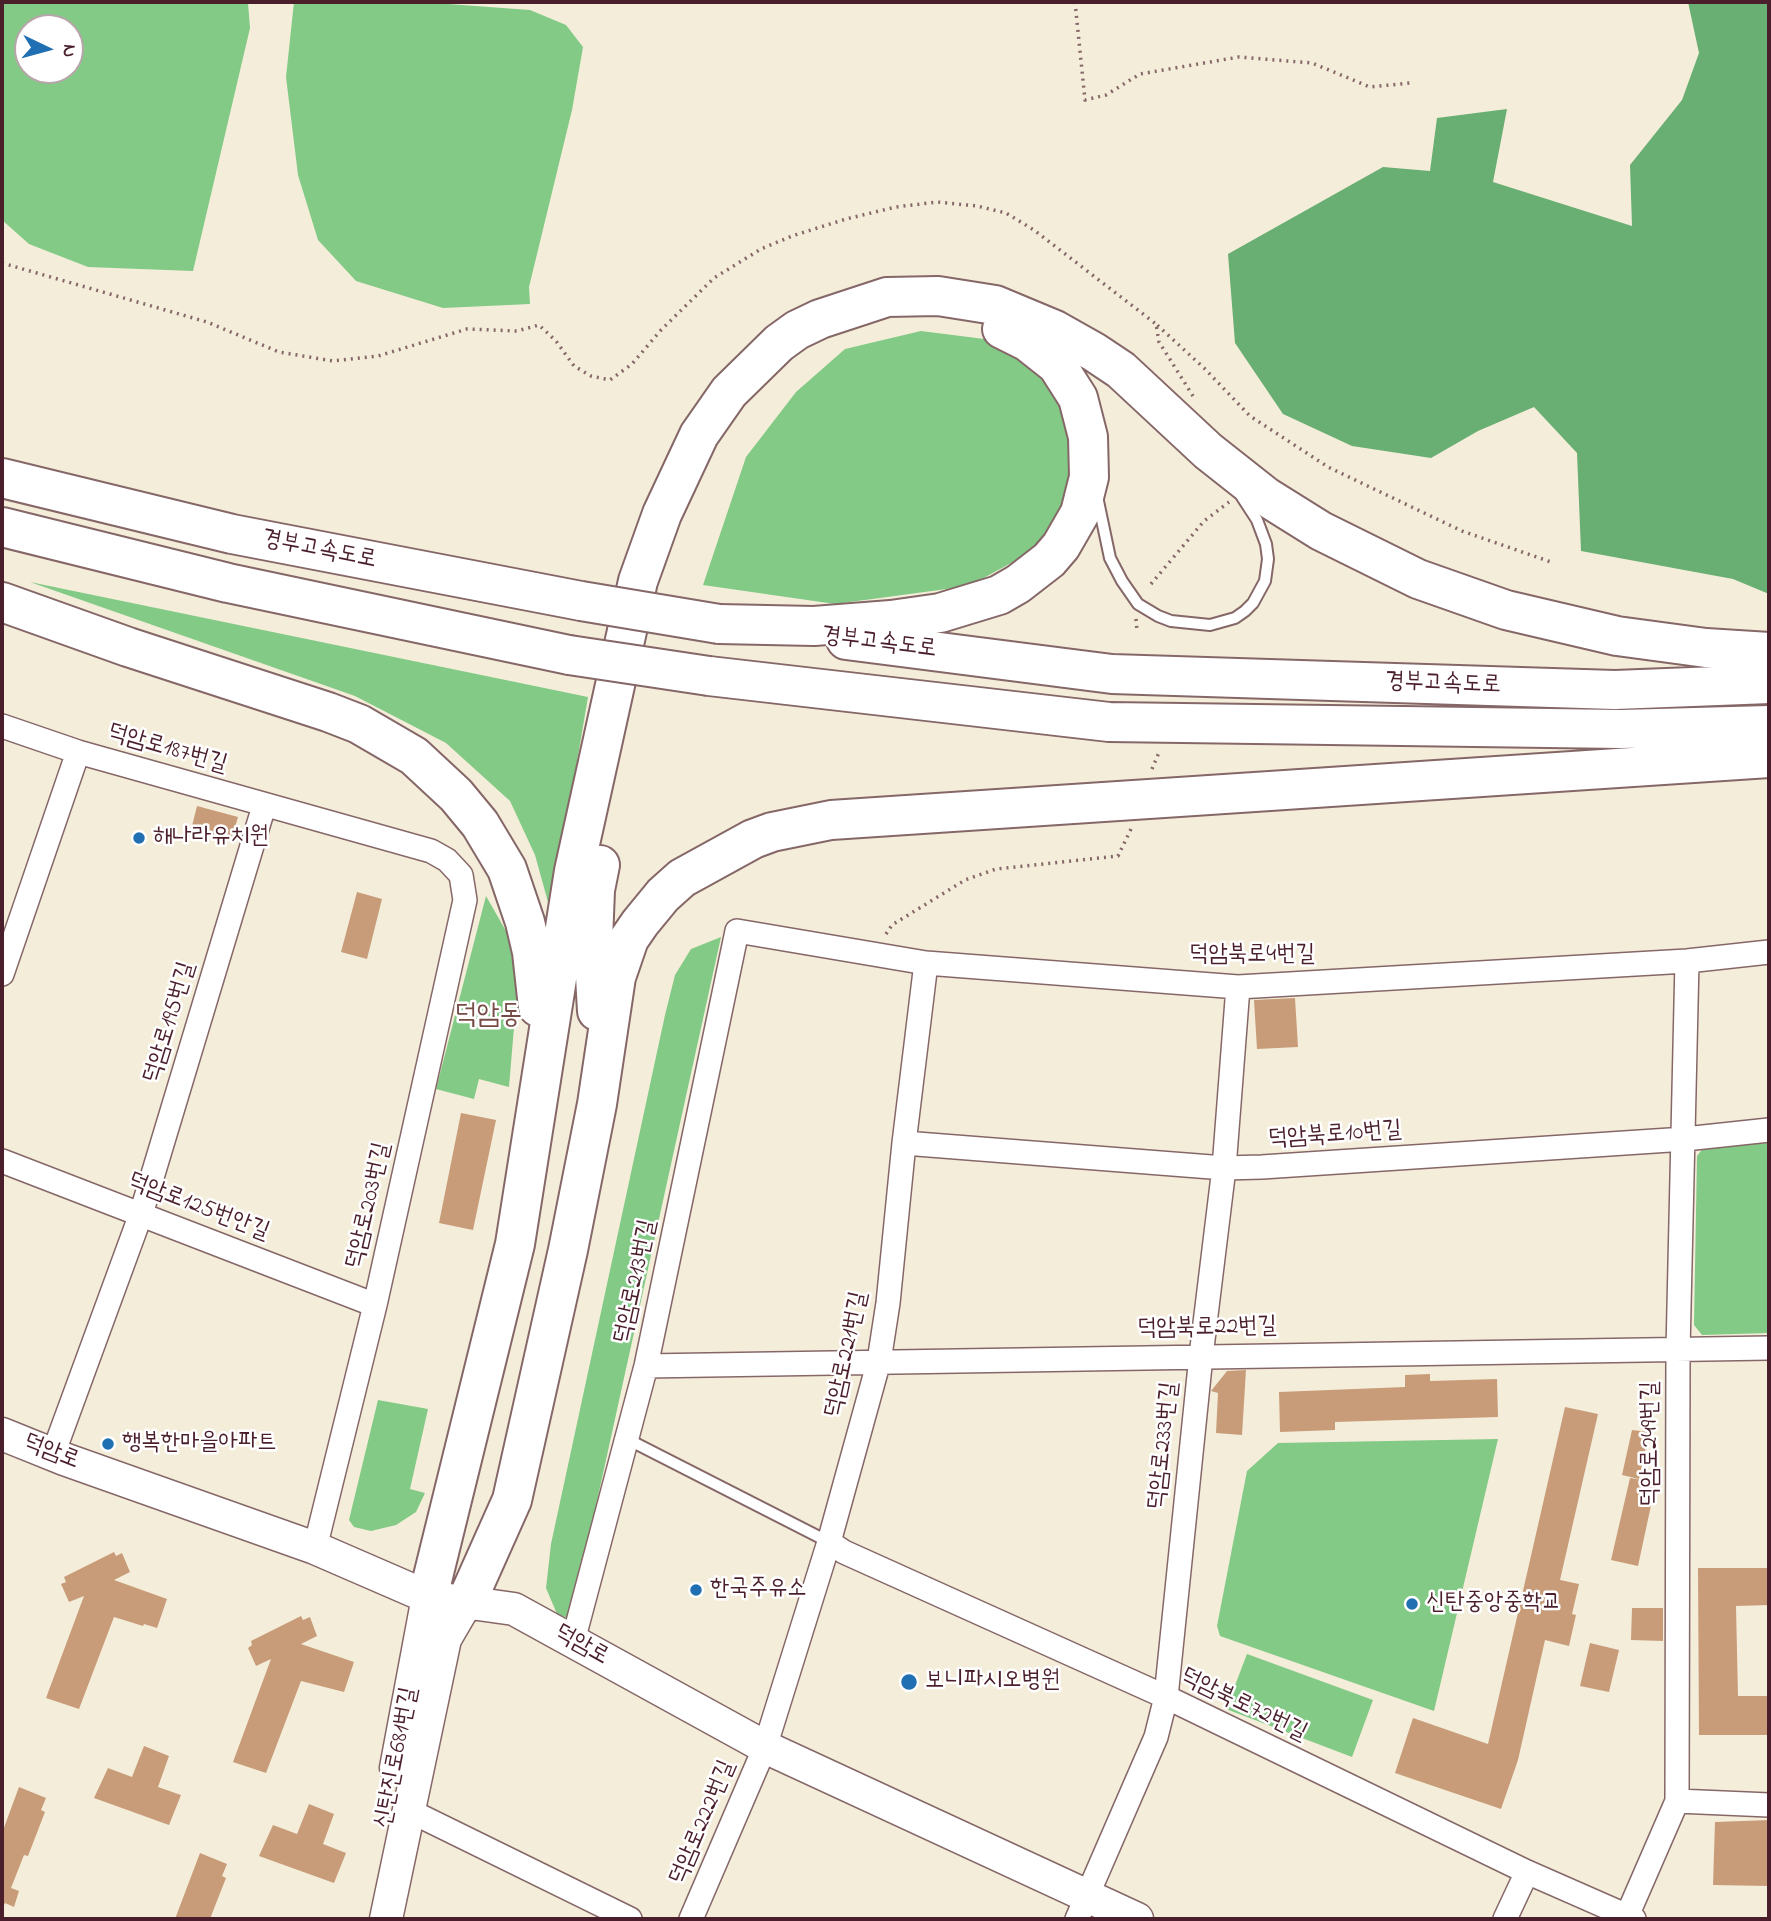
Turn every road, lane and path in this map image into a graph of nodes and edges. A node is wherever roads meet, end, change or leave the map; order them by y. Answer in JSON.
{"nodes":[{"id":1,"x":1075,"y":2,"type":"edge"},
{"id":2,"x":1410,"y":83,"type":"dead end"},
{"id":3,"x":2,"y":262,"type":"edge"},
{"id":4,"x":1156,"y":324,"type":"junction"},
{"id":5,"x":1196,"y":401,"type":"dead end"},
{"id":6,"x":1208,"y":451,"type":"junction"},
{"id":7,"x":1090,"y":457,"type":"junction"},
{"id":8,"x":2,"y":478,"type":"edge"},
{"id":9,"x":1234,"y":499,"type":"dead end"},
{"id":10,"x":2,"y":527,"type":"edge"},
{"id":11,"x":1551,"y":562,"type":"dead end"},
{"id":12,"x":1151,"y":584,"type":"dead end"},
{"id":13,"x":2,"y":602,"type":"edge"},
{"id":14,"x":719,"y":624,"type":"junction"},
{"id":15,"x":1769,"y":652,"type":"edge"},
{"id":16,"x":1769,"y":684,"type":"edge"},
{"id":17,"x":1769,"y":725,"type":"edge"},
{"id":18,"x":2,"y":726,"type":"edge"},
{"id":19,"x":1161,"y":746,"type":"dead end"},
{"id":20,"x":78,"y":752,"type":"junction"},
{"id":21,"x":1769,"y":758,"type":"edge"},
{"id":22,"x":1149,"y":778,"type":"dead end"},
{"id":23,"x":264,"y":806,"type":"junction"},
{"id":24,"x":1132,"y":827,"type":"dead end"},
{"id":25,"x":737,"y":930,"type":"joint"},
{"id":26,"x":1769,"y":952,"type":"edge"},
{"id":27,"x":873,"y":953,"type":"junction"},
{"id":28,"x":1687,"y":961,"type":"junction"},
{"id":29,"x":926,"y":963,"type":"junction"},
{"id":30,"x":2,"y":974,"type":"edge"},
{"id":31,"x":1238,"y":987,"type":"junction"},
{"id":32,"x":541,"y":1075,"type":"junction"},
{"id":33,"x":597,"y":1104,"type":"junction"},
{"id":34,"x":1769,"y":1130,"type":"edge"},
{"id":35,"x":1685,"y":1139,"type":"junction"},
{"id":36,"x":904,"y":1143,"type":"junction"},
{"id":37,"x":2,"y":1161,"type":"edge"},
{"id":38,"x":1224,"y":1168,"type":"junction"},
{"id":39,"x":141,"y":1213,"type":"junction"},
{"id":40,"x":375,"y":1305,"type":"junction"},
{"id":41,"x":1769,"y":1349,"type":"edge"},
{"id":42,"x":1678,"y":1350,"type":"junction"},
{"id":43,"x":1201,"y":1356,"type":"junction"},
{"id":44,"x":879,"y":1361,"type":"junction"},
{"id":45,"x":646,"y":1366,"type":"junction"},
{"id":46,"x":2,"y":1434,"type":"edge"},
{"id":47,"x":627,"y":1440,"type":"junction"},
{"id":48,"x":53,"y":1454,"type":"junction"},
{"id":49,"x":829,"y":1542,"type":"junction"},
{"id":50,"x":315,"y":1548,"type":"junction"},
{"id":51,"x":428,"y":1597,"type":"junction"},
{"id":52,"x":466,"y":1603,"type":"junction"},
{"id":53,"x":573,"y":1641,"type":"junction"},
{"id":54,"x":1166,"y":1698,"type":"junction"},
{"id":55,"x":765,"y":1747,"type":"junction"},
{"id":56,"x":1677,"y":1801,"type":"junction"},
{"id":57,"x":1769,"y":1805,"type":"edge"},
{"id":58,"x":408,"y":1810,"type":"junction"},
{"id":59,"x":1527,"y":1872,"type":"junction"},
{"id":60,"x":1082,"y":1908,"type":"edge"},
{"id":61,"x":1631,"y":1918,"type":"edge"},
{"id":62,"x":366,"y":1919,"type":"edge"},
{"id":63,"x":386,"y":1919,"type":"edge"},
{"id":64,"x":630,"y":1919,"type":"edge"},
{"id":65,"x":691,"y":1919,"type":"edge"},
{"id":66,"x":1136,"y":1919,"type":"edge"},
{"id":67,"x":1504,"y":1919,"type":"edge"}],
"edges":[{"from":1,"to":2,"type":"path"},
{"from":3,"to":4,"type":"path"},
{"from":4,"to":5,"type":"path"},
{"from":4,"to":11,"type":"path"},
{"from":6,"to":7,"type":"lane"},
{"from":6,"to":15,"type":"highway"},
{"from":6,"to":32,"type":"highway"},
{"from":7,"to":14,"type":"highway"},
{"from":7,"to":33,"type":"highway"},
{"from":8,"to":14,"type":"highway","name":"경부고속도로","bridge":true},
{"from":9,"to":12,"type":"path"},
{"from":10,"to":17,"type":"highway","name":"경부고속도로","bridge":true},
{"from":13,"to":32,"type":"highway"},
{"from":14,"to":16,"type":"highway","name":"경부고속도로"},
{"from":18,"to":20,"type":"street"},
{"from":19,"to":22,"type":"path"},
{"from":20,"to":23,"type":"street","name":"덕암로187번길"},
{"from":20,"to":30,"type":"street","name":"덕암로187번길"},
{"from":21,"to":33,"type":"highway"},
{"from":23,"to":39,"type":"street","name":"덕암로195번길"},
{"from":23,"to":40,"type":"street","name":"덕암로203번길"},
{"from":24,"to":27,"type":"path"},
{"from":25,"to":27,"type":"street","name":"덕암북로4번길"},
{"from":25,"to":45,"type":"street","name":"덕암로213번길"},
{"from":26,"to":28,"type":"street","name":"덕암북로4번길"},
{"from":27,"to":29,"type":"street","name":"덕암북로4번길"},
{"from":28,"to":31,"type":"street","name":"덕암북로4번길"},
{"from":28,"to":35,"type":"street","name":"덕암로249번길"},
{"from":29,"to":31,"type":"street","name":"덕암북로4번길"},
{"from":29,"to":36,"type":"street","name":"덕암로221번길"},
{"from":31,"to":38,"type":"street","name":"덕암로233번길"},
{"from":32,"to":51,"type":"highway"},
{"from":33,"to":52,"type":"highway"},
{"from":34,"to":35,"type":"street","name":"덕암북로10번길"},
{"from":35,"to":38,"type":"street","name":"덕암북로10번길"},
{"from":35,"to":42,"type":"street","name":"덕암로249번길"},
{"from":36,"to":38,"type":"street","name":"덕암북로10번길"},
{"from":36,"to":44,"type":"street","name":"덕암로221번길"},
{"from":37,"to":39,"type":"street","name":"덕암로125번안길"},
{"from":38,"to":43,"type":"street","name":"덕암로233번길"},
{"from":39,"to":40,"type":"street","name":"덕암로125번안길"},
{"from":39,"to":48,"type":"street","name":"덕암로195번길"},
{"from":40,"to":50,"type":"street","name":"덕암로203번길"},
{"from":41,"to":42,"type":"street","name":"덕암북로22번길"},
{"from":42,"to":43,"type":"street","name":"덕암북로22번길"},
{"from":42,"to":56,"type":"street","name":"덕암로249번길"},
{"from":43,"to":44,"type":"street","name":"덕암북로22번길"},
{"from":43,"to":54,"type":"street","name":"덕암로233번길"},
{"from":44,"to":45,"type":"street","name":"덕암북로22번길"},
{"from":44,"to":49,"type":"street","name":"덕암로221번길"},
{"from":45,"to":47,"type":"street","name":"덕암로213번길"},
{"from":46,"to":48,"type":"street","name":"덕암로"},
{"from":47,"to":49,"type":"lane"},
{"from":47,"to":53,"type":"street","name":"덕암로213번길"},
{"from":48,"to":50,"type":"street","name":"덕암로"},
{"from":49,"to":54,"type":"street","name":"덕암북로72번길"},
{"from":49,"to":55,"type":"street","name":"덕암로221번길"},
{"from":50,"to":51,"type":"street","name":"덕암로"},
{"from":51,"to":52,"type":"street","name":"덕암로"},
{"from":51,"to":62,"type":"street","name":"신탄진로681번길"},
{"from":52,"to":53,"type":"street","name":"덕암로"},
{"from":52,"to":58,"type":"street","name":"신탄진로681번길"},
{"from":53,"to":55,"type":"street","name":"덕암로"},
{"from":54,"to":59,"type":"street","name":"덕암북로72번길"},
{"from":54,"to":60,"type":"street","name":"덕암로233번길"},
{"from":55,"to":60,"type":"street","name":"덕암로"},
{"from":55,"to":65,"type":"street","name":"덕암로222번길"},
{"from":56,"to":57,"type":"street"},
{"from":56,"to":61,"type":"street","name":"덕암로249번길"},
{"from":58,"to":63,"type":"street","name":"신탄진로681번길"},
{"from":58,"to":64,"type":"street","name":"신탄진로681번길"},
{"from":59,"to":61,"type":"street","name":"덕암북로72번길"},
{"from":59,"to":67,"type":"street"},
{"from":60,"to":66,"type":"street","name":"덕암로"}]}
